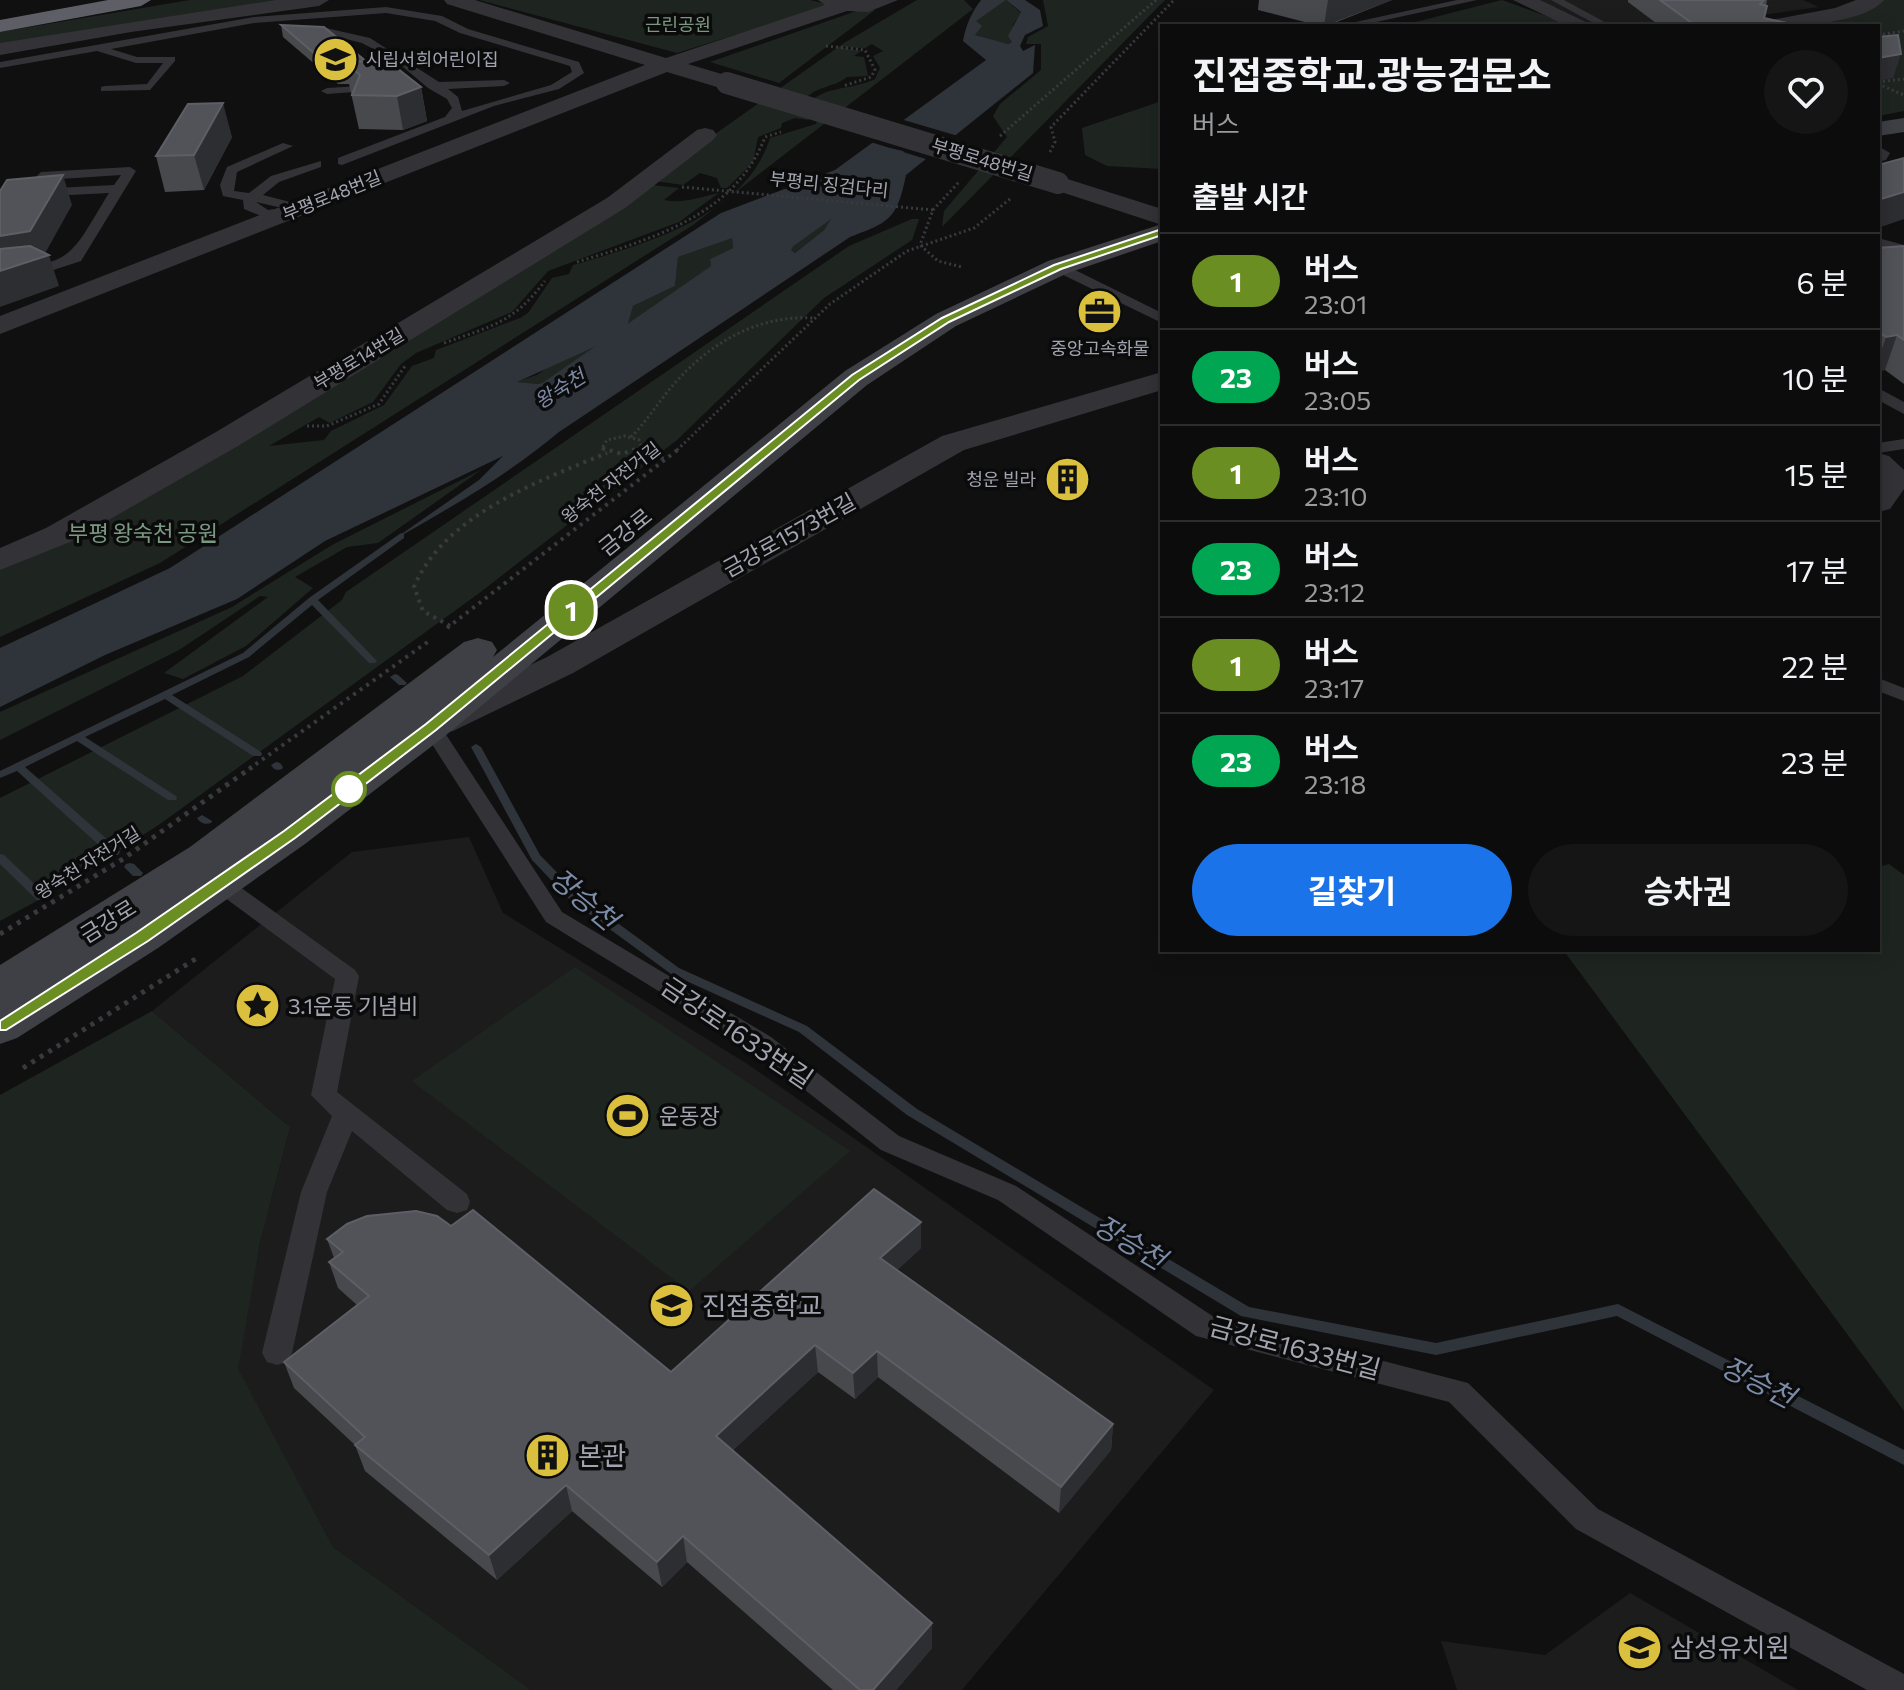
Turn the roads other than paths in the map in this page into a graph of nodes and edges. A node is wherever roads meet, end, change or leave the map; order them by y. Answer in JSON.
{"nodes":[{"id":1,"x":48,"y":0,"type":"edge"},
{"id":2,"x":72,"y":0,"type":"edge"},
{"id":3,"x":128,"y":0,"type":"edge"},
{"id":4,"x":141,"y":0,"type":"edge"},
{"id":5,"x":319,"y":0,"type":"edge"},
{"id":6,"x":454,"y":0,"type":"edge"},
{"id":7,"x":888,"y":0,"type":"edge"},
{"id":8,"x":1472,"y":0,"type":"edge"},
{"id":9,"x":1523,"y":0,"type":"edge"},
{"id":10,"x":1556,"y":0,"type":"edge"},
{"id":11,"x":836,"y":2,"type":"edge"},
{"id":12,"x":1875,"y":3,"type":"edge"},
{"id":13,"x":0,"y":9,"type":"edge"},
{"id":14,"x":0,"y":19,"type":"edge"},
{"id":15,"x":1352,"y":24,"type":"edge"},
{"id":16,"x":1579,"y":24,"type":"edge"},
{"id":17,"x":1603,"y":24,"type":"edge"},
{"id":18,"x":1778,"y":24,"type":"edge"},
{"id":19,"x":0,"y":26,"type":"edge"},
{"id":20,"x":169,"y":35,"type":"junction"},
{"id":21,"x":97,"y":47,"type":"junction"},
{"id":22,"x":0,"y":49,"type":"edge"},
{"id":23,"x":136,"y":60,"type":"junction"},
{"id":24,"x":663,"y":64,"type":"junction"},
{"id":25,"x":0,"y":65,"type":"edge"},
{"id":26,"x":504,"y":83,"type":"dead end"},
{"id":27,"x":436,"y":86,"type":"junction"},
{"id":28,"x":420,"y":87,"type":"edge"},
{"id":29,"x":389,"y":88,"type":"edge"},
{"id":30,"x":327,"y":91,"type":"dead end"},
{"id":31,"x":449,"y":120,"type":"junction"},
{"id":32,"x":1904,"y":125,"type":"edge"},
{"id":33,"x":1880,"y":129,"type":"edge"},
{"id":34,"x":705,"y":135,"type":"dead end"},
{"id":35,"x":287,"y":146,"type":"dead end"},
{"id":36,"x":118,"y":189,"type":"junction"},
{"id":37,"x":0,"y":195,"type":"edge"},
{"id":38,"x":25,"y":197,"type":"junction"},
{"id":39,"x":250,"y":199,"type":"junction"},
{"id":40,"x":286,"y":214,"type":"junction"},
{"id":41,"x":1160,"y":220,"type":"edge"},
{"id":42,"x":1160,"y":220,"type":"edge"},
{"id":43,"x":1160,"y":220,"type":"edge"},
{"id":44,"x":1880,"y":243,"type":"edge"},
{"id":45,"x":1904,"y":249,"type":"edge"},
{"id":46,"x":1058,"y":267,"type":"junction"},
{"id":47,"x":0,"y":274,"type":"edge"},
{"id":48,"x":1160,"y":318,"type":"edge"},
{"id":49,"x":0,"y":326,"type":"edge"},
{"id":50,"x":1160,"y":382,"type":"edge"},
{"id":51,"x":1880,"y":394,"type":"edge"},
{"id":52,"x":1904,"y":409,"type":"edge"},
{"id":53,"x":1904,"y":444,"type":"edge"},
{"id":54,"x":1880,"y":448,"type":"edge"},
{"id":55,"x":1880,"y":465,"type":"edge"},
{"id":56,"x":1880,"y":498,"type":"edge"},
{"id":57,"x":0,"y":560,"type":"edge"},
{"id":58,"x":1880,"y":685,"type":"edge"},
{"id":59,"x":1904,"y":695,"type":"edge"},
{"id":60,"x":431,"y":727,"type":"junction"},
{"id":61,"x":221,"y":884,"type":"junction"},
{"id":62,"x":0,"y":987,"type":"edge"},
{"id":63,"x":0,"y":1026,"type":"edge"},
{"id":64,"x":346,"y":1113,"type":"junction"},
{"id":65,"x":457,"y":1202,"type":"dead end"},
{"id":66,"x":277,"y":1353,"type":"dead end"},
{"id":67,"x":1900,"y":1690,"type":"edge"}],
"edges":[{"from":1,"to":13,"type":"highway"},
{"from":2,"to":13,"type":"highway"},
{"from":3,"to":14,"type":"highway"},
{"from":4,"to":19,"type":"highway"},
{"from":5,"to":22,"type":"street"},
{"from":6,"to":24,"type":"street","name":"부평로48번길"},
{"from":7,"to":11,"type":"street"},
{"from":8,"to":15,"type":"lane"},
{"from":9,"to":16,"type":"street"},
{"from":10,"to":17,"type":"lane"},
{"from":11,"to":24,"type":"street"},
{"from":12,"to":18,"type":"street"},
{"from":20,"to":21,"type":"lane"},
{"from":20,"to":27,"type":"lane"},
{"from":20,"to":31,"type":"lane"},
{"from":21,"to":23,"type":"lane"},
{"from":21,"to":25,"type":"lane"},
{"from":23,"to":23,"type":"lane"},
{"from":24,"to":40,"type":"street","name":"부평로48번길"},
{"from":24,"to":41,"type":"street","name":"부평로48번길","bridge":true},
{"from":26,"to":27,"type":"lane"},
{"from":27,"to":28,"type":"lane"},
{"from":27,"to":31,"type":"lane"},
{"from":29,"to":30,"type":"lane"},
{"from":31,"to":39,"type":"lane"},
{"from":32,"to":33,"type":"main road"},
{"from":34,"to":57,"type":"street","name":"부평로14번길"},
{"from":35,"to":39,"type":"lane"},
{"from":36,"to":38,"type":"lane"},
{"from":36,"to":38,"type":"lane"},
{"from":36,"to":47,"type":"lane"},
{"from":37,"to":38,"type":"lane"},
{"from":39,"to":40,"type":"lane"},
{"from":40,"to":49,"type":"street","name":"부평로48번길"},
{"from":42,"to":46,"type":"main road","name":"금강로"},
{"from":43,"to":62,"type":"main road","name":"금강로"},
{"from":44,"to":45,"type":"lane"},
{"from":46,"to":48,"type":"lane"},
{"from":46,"to":60,"type":"main road","name":"금강로"},
{"from":50,"to":60,"type":"street","name":"금강로1573번길"},
{"from":51,"to":52,"type":"lane"},
{"from":53,"to":54,"type":"lane"},
{"from":55,"to":56,"type":"street"},
{"from":58,"to":59,"type":"lane"},
{"from":60,"to":61,"type":"main road","name":"금강로"},
{"from":60,"to":67,"type":"lane","name":"금강로1633번길"},
{"from":61,"to":63,"type":"main road","name":"금강로"},
{"from":61,"to":64,"type":"lane"},
{"from":64,"to":65,"type":"lane"},
{"from":64,"to":66,"type":"lane"}]}
